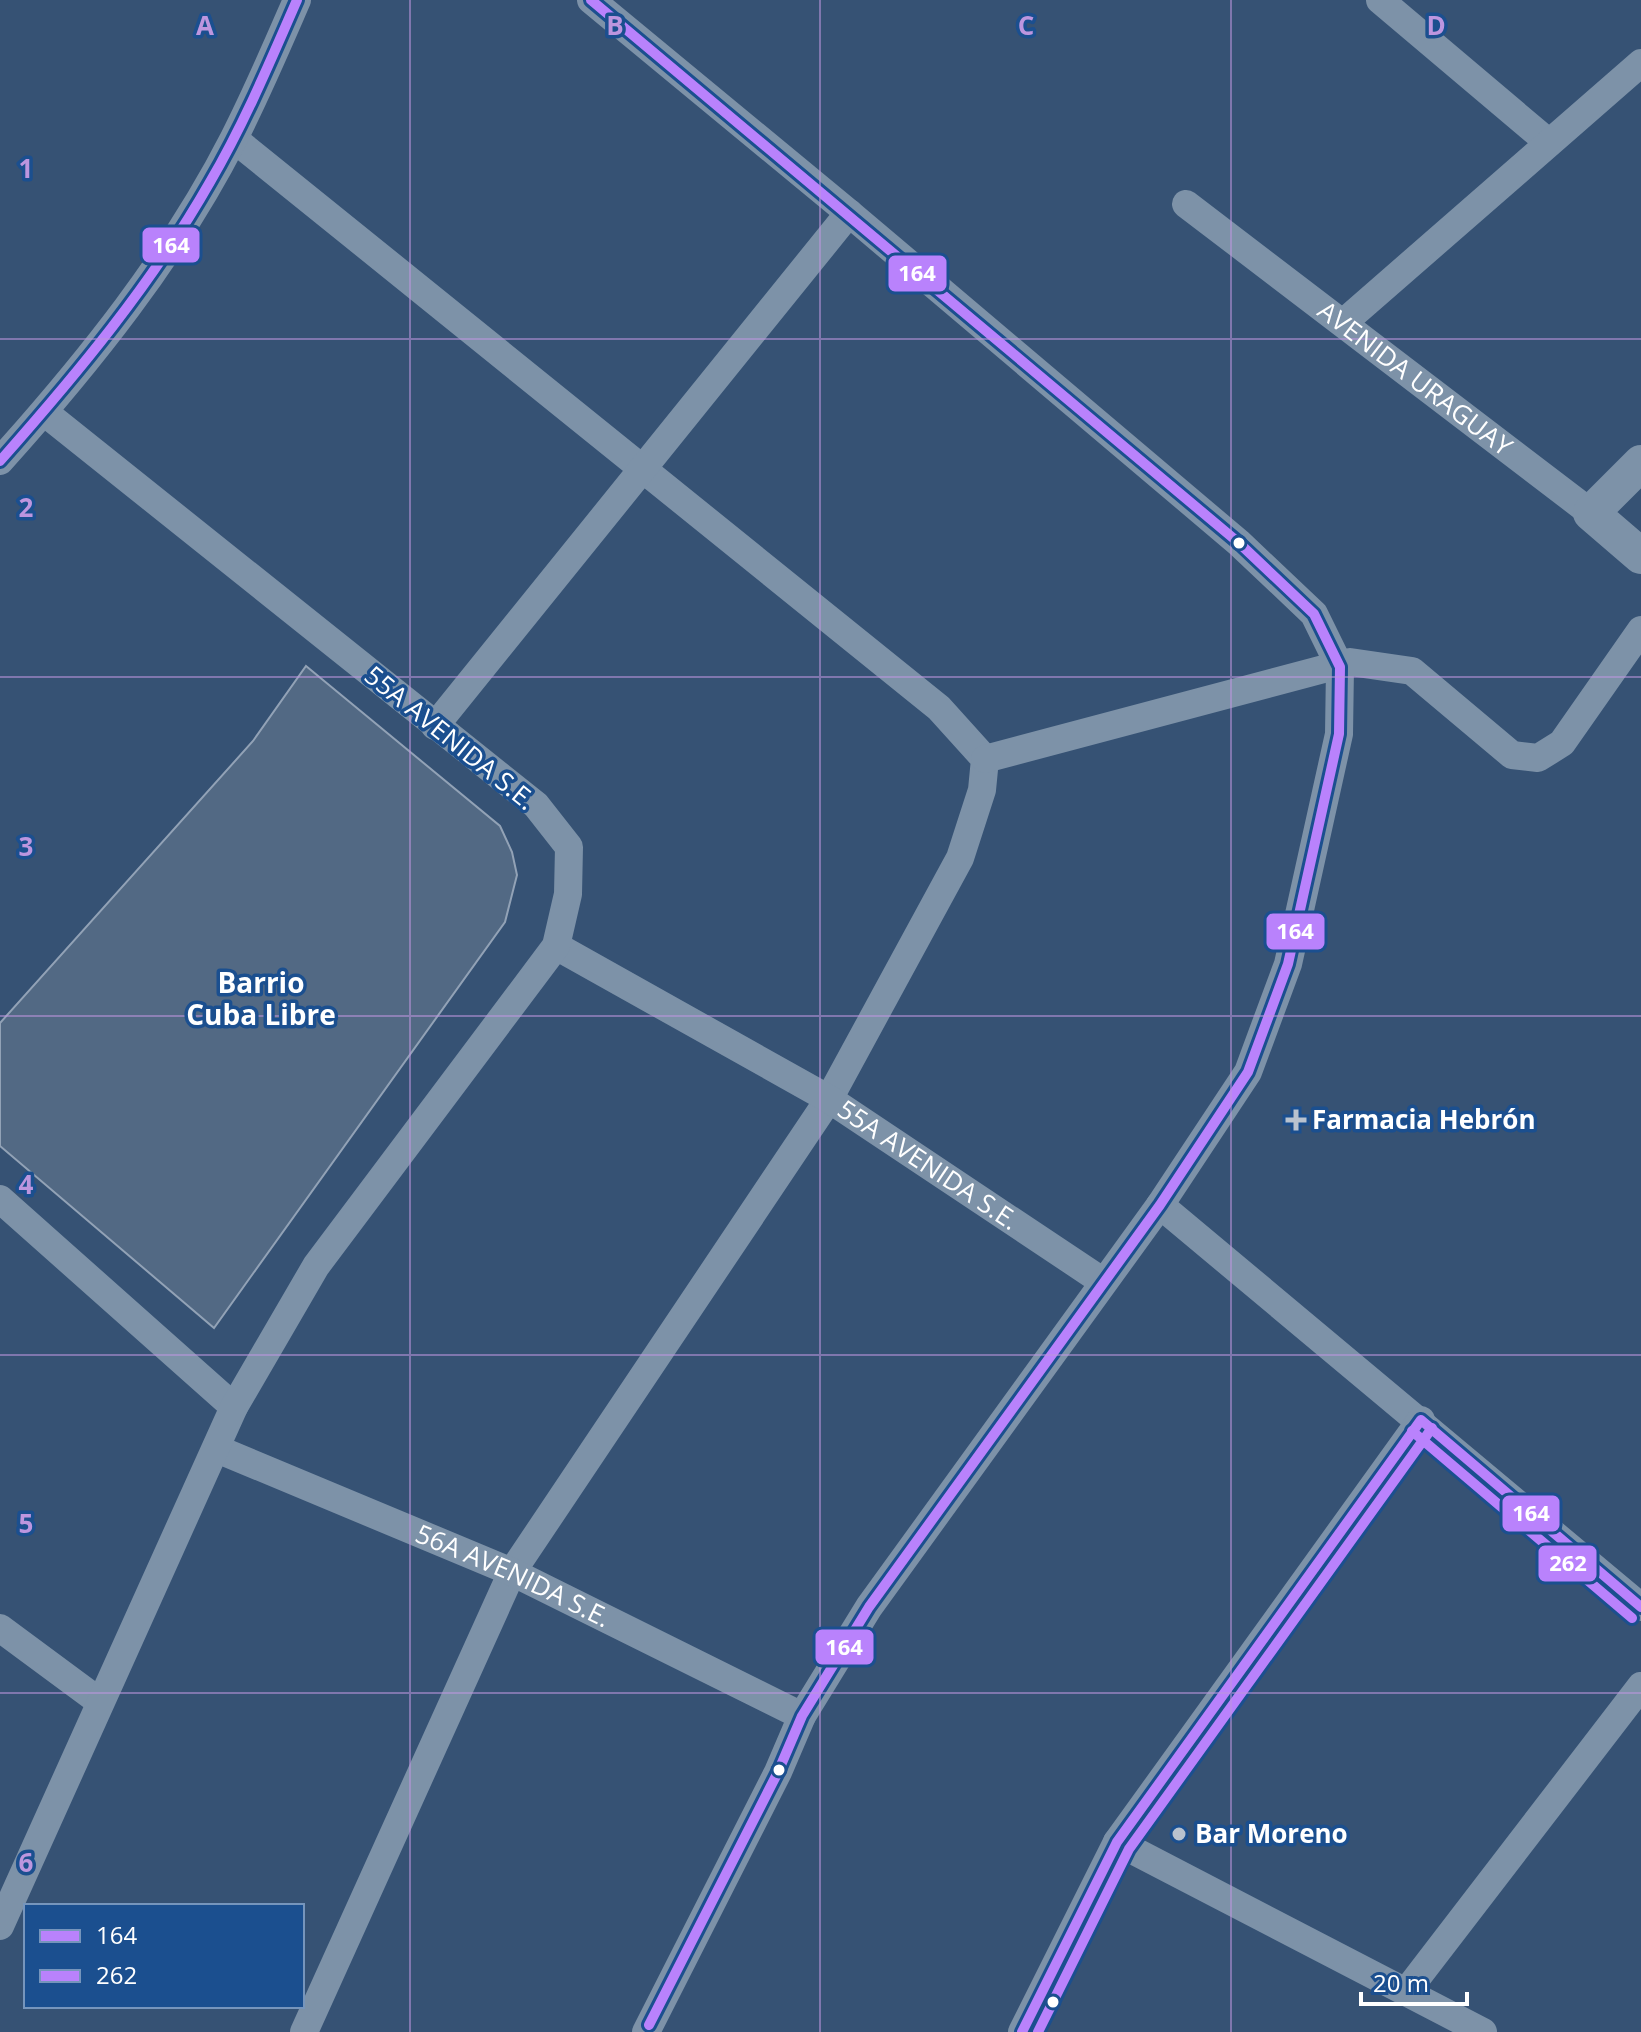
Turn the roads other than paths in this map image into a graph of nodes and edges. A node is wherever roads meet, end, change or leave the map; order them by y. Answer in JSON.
{"nodes":[{"id":1,"x":297,"y":0,"type":"edge"},
{"id":2,"x":591,"y":0,"type":"edge"},
{"id":3,"x":1380,"y":0,"type":"edge"},
{"id":4,"x":1641,"y":63,"type":"edge"},
{"id":5,"x":234,"y":139,"type":"junction"},
{"id":6,"x":1548,"y":142,"type":"junction"},
{"id":7,"x":1186,"y":204,"type":"dead end"},
{"id":8,"x":849,"y":213,"type":"junction"},
{"id":9,"x":1343,"y":323,"type":"junction"},
{"id":10,"x":44,"y":412,"type":"junction"},
{"id":11,"x":0,"y":461,"type":"edge"},
{"id":12,"x":1641,"y":463,"type":"edge"},
{"id":13,"x":641,"y":470,"type":"junction"},
{"id":14,"x":1591,"y":513,"type":"junction"},
{"id":15,"x":1641,"y":556,"type":"edge"},
{"id":16,"x":1641,"y":630,"type":"edge"},
{"id":17,"x":1340,"y":667,"type":"junction"},
{"id":18,"x":435,"y":726,"type":"junction"},
{"id":19,"x":985,"y":759,"type":"junction"},
{"id":20,"x":556,"y":946,"type":"junction"},
{"id":21,"x":829,"y":1099,"type":"junction"},
{"id":22,"x":0,"y":1199,"type":"edge"},
{"id":23,"x":1160,"y":1205,"type":"junction"},
{"id":24,"x":1102,"y":1281,"type":"junction"},
{"id":25,"x":234,"y":1407,"type":"junction"},
{"id":26,"x":1421,"y":1420,"type":"junction"},
{"id":27,"x":217,"y":1449,"type":"junction"},
{"id":28,"x":512,"y":1572,"type":"junction"},
{"id":29,"x":1641,"y":1607,"type":"edge"},
{"id":30,"x":0,"y":1628,"type":"edge"},
{"id":31,"x":1641,"y":1686,"type":"edge"},
{"id":32,"x":100,"y":1702,"type":"junction"},
{"id":33,"x":802,"y":1716,"type":"junction"},
{"id":34,"x":1117,"y":1842,"type":"junction"},
{"id":35,"x":0,"y":1926,"type":"edge"},
{"id":36,"x":1406,"y":1992,"type":"junction"},
{"id":37,"x":654,"y":2030,"type":"edge"},
{"id":38,"x":304,"y":2032,"type":"edge"},
{"id":39,"x":1022,"y":2032,"type":"edge"},
{"id":40,"x":1483,"y":2032,"type":"edge"}],
"edges":[{"from":1,"to":5,"type":"street"},
{"from":2,"to":8,"type":"street"},
{"from":3,"to":6,"type":"street"},
{"from":4,"to":6,"type":"street"},
{"from":5,"to":10,"type":"street"},
{"from":5,"to":13,"type":"street"},
{"from":6,"to":9,"type":"street"},
{"from":7,"to":9,"type":"street","name":"AVENIDA URAGUAY"},
{"from":8,"to":13,"type":"street"},
{"from":8,"to":17,"type":"street"},
{"from":9,"to":14,"type":"street","name":"AVENIDA URAGUAY"},
{"from":10,"to":11,"type":"street"},
{"from":10,"to":18,"type":"street","name":"55A AVENIDA S.E."},
{"from":12,"to":14,"type":"street"},
{"from":13,"to":18,"type":"street"},
{"from":13,"to":19,"type":"street"},
{"from":14,"to":15,"type":"street","name":"AVENIDA URAGUAY"},
{"from":16,"to":17,"type":"street"},
{"from":17,"to":19,"type":"street"},
{"from":17,"to":23,"type":"street"},
{"from":18,"to":20,"type":"street","name":"55A AVENIDA S.E."},
{"from":19,"to":21,"type":"street"},
{"from":20,"to":21,"type":"street","name":"55A AVENIDA S.E."},
{"from":20,"to":25,"type":"street"},
{"from":21,"to":24,"type":"street","name":"55A AVENIDA S.E."},
{"from":21,"to":28,"type":"street"},
{"from":22,"to":25,"type":"street"},
{"from":23,"to":24,"type":"street"},
{"from":23,"to":26,"type":"street"},
{"from":24,"to":33,"type":"street"},
{"from":25,"to":27,"type":"street"},
{"from":26,"to":29,"type":"street"},
{"from":26,"to":34,"type":"street"},
{"from":27,"to":28,"type":"street","name":"56A AVENIDA S.E."},
{"from":27,"to":32,"type":"street"},
{"from":28,"to":33,"type":"street","name":"56A AVENIDA S.E."},
{"from":28,"to":38,"type":"street"},
{"from":30,"to":32,"type":"street"},
{"from":31,"to":36,"type":"street"},
{"from":32,"to":35,"type":"street"},
{"from":33,"to":37,"type":"street"},
{"from":34,"to":36,"type":"street"},
{"from":34,"to":39,"type":"street"},
{"from":36,"to":40,"type":"street"}]}
